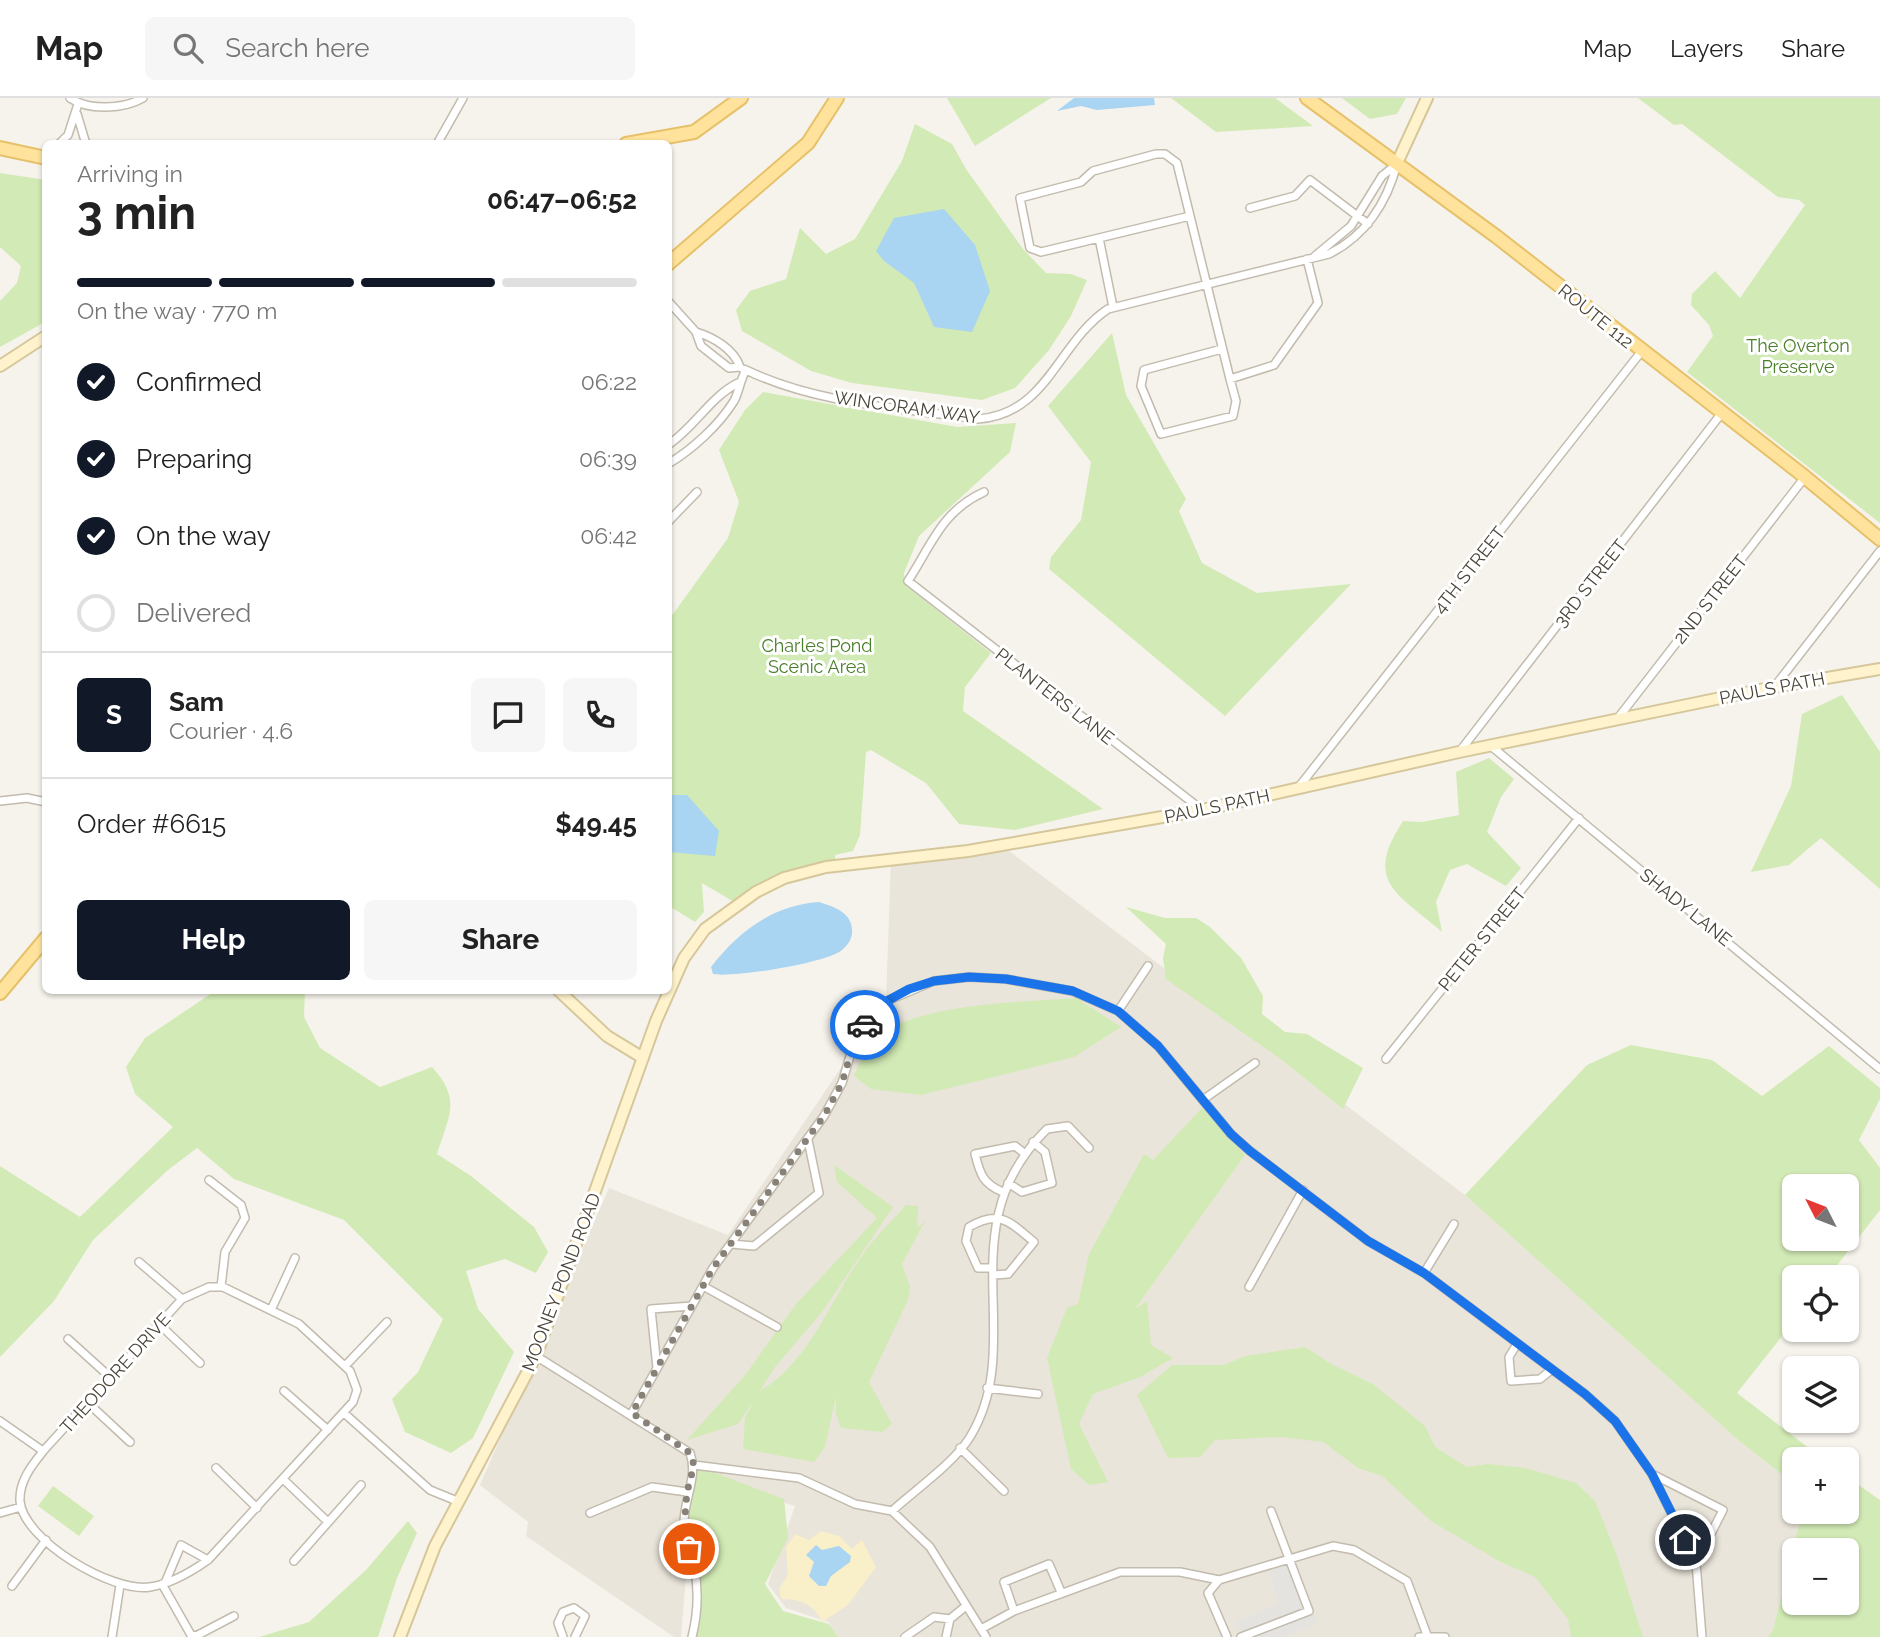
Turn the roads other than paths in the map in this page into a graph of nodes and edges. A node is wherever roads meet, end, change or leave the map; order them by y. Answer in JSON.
{"nodes":[{"id":1,"x":70,"y":98,"type":"edge"},
{"id":2,"x":143,"y":98,"type":"edge"},
{"id":3,"x":463,"y":98,"type":"edge"},
{"id":4,"x":741,"y":98,"type":"edge"},
{"id":5,"x":837,"y":98,"type":"edge"},
{"id":6,"x":1307,"y":98,"type":"edge"},
{"id":7,"x":1427,"y":98,"type":"edge"},
{"id":8,"x":78,"y":104,"type":"junction"},
{"id":9,"x":77,"y":114,"type":"junction"},
{"id":10,"x":64,"y":140,"type":"edge"},
{"id":11,"x":85,"y":140,"type":"edge"},
{"id":12,"x":439,"y":140,"type":"edge"},
{"id":13,"x":649,"y":140,"type":"edge"},
{"id":14,"x":0,"y":148,"type":"edge"},
{"id":15,"x":42,"y":151,"type":"edge"},
{"id":16,"x":29,"y":156,"type":"junction"},
{"id":17,"x":42,"y":158,"type":"edge"},
{"id":18,"x":1397,"y":163,"type":"junction"},
{"id":19,"x":1250,"y":208,"type":"dead end"},
{"id":20,"x":1190,"y":216,"type":"junction"},
{"id":21,"x":1357,"y":216,"type":"junction"},
{"id":22,"x":1368,"y":224,"type":"junction"},
{"id":23,"x":1099,"y":238,"type":"junction"},
{"id":24,"x":1310,"y":258,"type":"junction"},
{"id":25,"x":672,"y":261,"type":"edge"},
{"id":26,"x":1206,"y":284,"type":"junction"},
{"id":27,"x":672,"y":305,"type":"edge"},
{"id":28,"x":1113,"y":307,"type":"junction"},
{"id":29,"x":696,"y":332,"type":"junction"},
{"id":30,"x":42,"y":339,"type":"edge"},
{"id":31,"x":1222,"y":349,"type":"junction"},
{"id":32,"x":1641,"y":352,"type":"junction"},
{"id":33,"x":0,"y":366,"type":"edge"},
{"id":34,"x":743,"y":368,"type":"junction"},
{"id":35,"x":1230,"y":379,"type":"junction"},
{"id":36,"x":738,"y":383,"type":"junction"},
{"id":37,"x":1721,"y":414,"type":"junction"},
{"id":38,"x":672,"y":442,"type":"edge"},
{"id":39,"x":672,"y":461,"type":"edge"},
{"id":40,"x":1805,"y":477,"type":"junction"},
{"id":41,"x":697,"y":492,"type":"dead end"},
{"id":42,"x":984,"y":492,"type":"dead end"},
{"id":43,"x":672,"y":518,"type":"edge"},
{"id":44,"x":1880,"y":539,"type":"edge"},
{"id":45,"x":1880,"y":551,"type":"edge"},
{"id":46,"x":1880,"y":668,"type":"edge"},
{"id":47,"x":1774,"y":687,"type":"junction"},
{"id":48,"x":1615,"y":722,"type":"junction"},
{"id":49,"x":1491,"y":746,"type":"junction"},
{"id":50,"x":1459,"y":752,"type":"junction"},
{"id":51,"x":1298,"y":788,"type":"junction"},
{"id":52,"x":0,"y":801,"type":"edge"},
{"id":53,"x":42,"y":801,"type":"edge"},
{"id":54,"x":1202,"y":810,"type":"junction"},
{"id":55,"x":1579,"y":818,"type":"junction"},
{"id":56,"x":42,"y":943,"type":"edge"},
{"id":57,"x":1148,"y":966,"type":"dead end"},
{"id":58,"x":672,"y":987,"type":"edge"},
{"id":59,"x":0,"y":993,"type":"edge"},
{"id":60,"x":562,"y":994,"type":"edge"},
{"id":61,"x":669,"y":994,"type":"edge"},
{"id":62,"x":1118,"y":1011,"type":"junction"},
{"id":63,"x":643,"y":1058,"type":"junction"},
{"id":64,"x":1386,"y":1059,"type":"dead end"},
{"id":65,"x":1255,"y":1063,"type":"dead end"},
{"id":66,"x":1880,"y":1069,"type":"edge"},
{"id":67,"x":1204,"y":1099,"type":"junction"},
{"id":68,"x":808,"y":1140,"type":"junction"},
{"id":69,"x":1033,"y":1142,"type":"junction"},
{"id":70,"x":1089,"y":1148,"type":"dead end"},
{"id":71,"x":1024,"y":1153,"type":"junction"},
{"id":72,"x":209,"y":1180,"type":"dead end"},
{"id":73,"x":1008,"y":1183,"type":"junction"},
{"id":74,"x":1303,"y":1190,"type":"junction"},
{"id":75,"x":1003,"y":1192,"type":"junction"},
{"id":76,"x":997,"y":1219,"type":"junction"},
{"id":77,"x":1454,"y":1224,"type":"dead end"},
{"id":78,"x":731,"y":1244,"type":"junction"},
{"id":79,"x":295,"y":1258,"type":"dead end"},
{"id":80,"x":139,"y":1262,"type":"dead end"},
{"id":81,"x":992,"y":1272,"type":"junction"},
{"id":82,"x":1424,"y":1273,"type":"junction"},
{"id":83,"x":703,"y":1286,"type":"junction"},
{"id":84,"x":221,"y":1287,"type":"junction"},
{"id":85,"x":1249,"y":1287,"type":"dead end"},
{"id":86,"x":182,"y":1299,"type":"junction"},
{"id":87,"x":692,"y":1306,"type":"junction"},
{"id":88,"x":271,"y":1310,"type":"junction"},
{"id":89,"x":387,"y":1322,"type":"dead end"},
{"id":90,"x":159,"y":1324,"type":"junction"},
{"id":91,"x":777,"y":1327,"type":"dead end"},
{"id":92,"x":68,"y":1339,"type":"dead end"},
{"id":93,"x":1517,"y":1344,"type":"junction"},
{"id":94,"x":536,"y":1356,"type":"junction"},
{"id":95,"x":200,"y":1363,"type":"dead end"},
{"id":96,"x":345,"y":1366,"type":"junction"},
{"id":97,"x":657,"y":1368,"type":"junction"},
{"id":98,"x":1551,"y":1370,"type":"junction"},
{"id":99,"x":110,"y":1377,"type":"junction"},
{"id":100,"x":987,"y":1388,"type":"junction"},
{"id":101,"x":284,"y":1391,"type":"dead end"},
{"id":102,"x":1038,"y":1394,"type":"dead end"},
{"id":103,"x":87,"y":1402,"type":"junction"},
{"id":104,"x":344,"y":1413,"type":"junction"},
{"id":105,"x":632,"y":1413,"type":"junction"},
{"id":106,"x":0,"y":1421,"type":"edge"},
{"id":107,"x":328,"y":1430,"type":"junction"},
{"id":108,"x":130,"y":1442,"type":"dead end"},
{"id":109,"x":960,"y":1448,"type":"junction"},
{"id":110,"x":43,"y":1451,"type":"junction"},
{"id":111,"x":694,"y":1465,"type":"junction"},
{"id":112,"x":216,"y":1468,"type":"dead end"},
{"id":113,"x":1652,"y":1474,"type":"junction"},
{"id":114,"x":283,"y":1479,"type":"junction"},
{"id":115,"x":361,"y":1485,"type":"dead end"},
{"id":116,"x":687,"y":1492,"type":"junction"},
{"id":117,"x":1004,"y":1492,"type":"dead end"},
{"id":118,"x":457,"y":1501,"type":"junction"},
{"id":119,"x":21,"y":1507,"type":"junction"},
{"id":120,"x":257,"y":1508,"type":"junction"},
{"id":121,"x":892,"y":1511,"type":"junction"},
{"id":122,"x":1271,"y":1511,"type":"dead end"},
{"id":123,"x":0,"y":1513,"type":"edge"},
{"id":124,"x":590,"y":1513,"type":"dead end"},
{"id":125,"x":328,"y":1522,"type":"junction"},
{"id":126,"x":46,"y":1540,"type":"junction"},
{"id":127,"x":1291,"y":1559,"type":"junction"},
{"id":128,"x":208,"y":1560,"type":"junction"},
{"id":129,"x":294,"y":1561,"type":"dead end"},
{"id":130,"x":1696,"y":1563,"type":"junction"},
{"id":131,"x":1219,"y":1580,"type":"junction"},
{"id":132,"x":163,"y":1583,"type":"junction"},
{"id":133,"x":12,"y":1586,"type":"dead end"},
{"id":134,"x":120,"y":1586,"type":"junction"},
{"id":135,"x":1061,"y":1592,"type":"junction"},
{"id":136,"x":966,"y":1606,"type":"junction"},
{"id":137,"x":1014,"y":1611,"type":"junction"},
{"id":138,"x":234,"y":1616,"type":"dead end"},
{"id":139,"x":950,"y":1619,"type":"junction"},
{"id":140,"x":983,"y":1633,"type":"edge"},
{"id":141,"x":1423,"y":1636,"type":"edge"},
{"id":142,"x":112,"y":1637,"type":"edge"},
{"id":143,"x":400,"y":1637,"type":"edge"},
{"id":144,"x":563,"y":1637,"type":"edge"},
{"id":145,"x":575,"y":1637,"type":"edge"},
{"id":146,"x":692,"y":1637,"type":"edge"},
{"id":147,"x":905,"y":1637,"type":"edge"},
{"id":148,"x":946,"y":1637,"type":"edge"},
{"id":149,"x":1227,"y":1637,"type":"edge"},
{"id":150,"x":1241,"y":1637,"type":"edge"},
{"id":151,"x":1445,"y":1637,"type":"edge"},
{"id":152,"x":1702,"y":1637,"type":"edge"}],
"edges":[{"from":1,"to":8,"type":"street"},
{"from":2,"to":8,"type":"street"},
{"from":3,"to":12,"type":"street"},
{"from":4,"to":13,"type":"main road"},
{"from":5,"to":25,"type":"main road"},
{"from":6,"to":18,"type":"main road","name":"ROUTE 112"},
{"from":7,"to":18,"type":"street"},
{"from":8,"to":9,"type":"street"},
{"from":9,"to":10,"type":"street"},
{"from":9,"to":11,"type":"street"},
{"from":14,"to":16,"type":"main road"},
{"from":15,"to":16,"type":"street"},
{"from":16,"to":17,"type":"main road"},
{"from":18,"to":21,"type":"street","name":"WINCORAM WAY"},
{"from":18,"to":22,"type":"street","name":"WINCORAM WAY"},
{"from":18,"to":32,"type":"main road","name":"ROUTE 112"},
{"from":19,"to":21,"type":"street"},
{"from":20,"to":23,"type":"street"},
{"from":20,"to":23,"type":"street"},
{"from":20,"to":26,"type":"street"},
{"from":21,"to":22,"type":"street"},
{"from":21,"to":24,"type":"street","name":"WINCORAM WAY"},
{"from":22,"to":24,"type":"street","name":"WINCORAM WAY"},
{"from":23,"to":28,"type":"street"},
{"from":24,"to":26,"type":"street","name":"WINCORAM WAY"},
{"from":24,"to":35,"type":"street"},
{"from":26,"to":28,"type":"street","name":"WINCORAM WAY"},
{"from":26,"to":31,"type":"street"},
{"from":27,"to":29,"type":"street","name":"WINCORAM WAY"},
{"from":28,"to":34,"type":"street","name":"WINCORAM WAY"},
{"from":29,"to":34,"type":"street","name":"WINCORAM WAY"},
{"from":29,"to":34,"type":"street","name":"WINCORAM WAY"},
{"from":30,"to":33,"type":"street"},
{"from":31,"to":35,"type":"street"},
{"from":31,"to":35,"type":"street"},
{"from":32,"to":37,"type":"main road","name":"ROUTE 112"},
{"from":32,"to":51,"type":"street","name":"4TH STREET"},
{"from":34,"to":36,"type":"street"},
{"from":36,"to":38,"type":"street"},
{"from":36,"to":39,"type":"street"},
{"from":37,"to":40,"type":"main road","name":"ROUTE 112"},
{"from":37,"to":50,"type":"street","name":"3RD STREET"},
{"from":40,"to":44,"type":"main road","name":"ROUTE 112"},
{"from":40,"to":48,"type":"street","name":"2ND STREET"},
{"from":41,"to":43,"type":"street"},
{"from":42,"to":54,"type":"street","name":"PLANTERS LANE"},
{"from":45,"to":47,"type":"street"},
{"from":46,"to":47,"type":"street","name":"PAULS PATH"},
{"from":47,"to":48,"type":"street","name":"PAULS PATH"},
{"from":48,"to":49,"type":"street","name":"PAULS PATH"},
{"from":49,"to":50,"type":"street","name":"PAULS PATH"},
{"from":49,"to":55,"type":"street","name":"SHADY LANE"},
{"from":50,"to":51,"type":"street","name":"PAULS PATH"},
{"from":51,"to":54,"type":"street","name":"PAULS PATH"},
{"from":52,"to":53,"type":"street"},
{"from":54,"to":58,"type":"street","name":"PAULS PATH"},
{"from":55,"to":64,"type":"street","name":"PETER STREET"},
{"from":55,"to":66,"type":"street","name":"SHADY LANE"},
{"from":56,"to":59,"type":"main road"},
{"from":57,"to":62,"type":"street"},
{"from":60,"to":63,"type":"street"},
{"from":61,"to":63,"type":"street","name":"PAULS PATH"},
{"from":62,"to":67,"type":"street"},
{"from":62,"to":68,"type":"street"},
{"from":63,"to":94,"type":"street","name":"MOONEY POND ROAD"},
{"from":65,"to":67,"type":"street"},
{"from":67,"to":74,"type":"street"},
{"from":68,"to":78,"type":"street"},
{"from":68,"to":78,"type":"street"},
{"from":69,"to":70,"type":"street"},
{"from":69,"to":71,"type":"street"},
{"from":69,"to":73,"type":"street"},
{"from":71,"to":73,"type":"street"},
{"from":71,"to":75,"type":"street"},
{"from":72,"to":84,"type":"street"},
{"from":73,"to":75,"type":"street"},
{"from":74,"to":82,"type":"street"},
{"from":74,"to":85,"type":"street"},
{"from":75,"to":76,"type":"street"},
{"from":76,"to":81,"type":"street"},
{"from":76,"to":81,"type":"street"},
{"from":76,"to":81,"type":"street"},
{"from":77,"to":82,"type":"street"},
{"from":78,"to":83,"type":"street"},
{"from":79,"to":88,"type":"street"},
{"from":80,"to":86,"type":"street"},
{"from":81,"to":100,"type":"street"},
{"from":82,"to":93,"type":"street"},
{"from":83,"to":87,"type":"street"},
{"from":83,"to":91,"type":"street"},
{"from":84,"to":86,"type":"street","name":"THEODORE DRIVE"},
{"from":84,"to":88,"type":"street"},
{"from":86,"to":90,"type":"street","name":"THEODORE DRIVE"},
{"from":87,"to":97,"type":"street"},
{"from":87,"to":97,"type":"street"},
{"from":88,"to":96,"type":"street"},
{"from":89,"to":96,"type":"street"},
{"from":90,"to":95,"type":"street"},
{"from":90,"to":99,"type":"street","name":"THEODORE DRIVE"},
{"from":92,"to":99,"type":"street"},
{"from":93,"to":98,"type":"street"},
{"from":93,"to":98,"type":"street"},
{"from":94,"to":105,"type":"street"},
{"from":94,"to":118,"type":"street","name":"MOONEY POND ROAD"},
{"from":96,"to":104,"type":"street"},
{"from":97,"to":105,"type":"street"},
{"from":98,"to":113,"type":"street"},
{"from":99,"to":103,"type":"street","name":"THEODORE DRIVE"},
{"from":100,"to":102,"type":"street"},
{"from":100,"to":109,"type":"street"},
{"from":101,"to":107,"type":"street"},
{"from":103,"to":108,"type":"street"},
{"from":103,"to":110,"type":"street","name":"THEODORE DRIVE"},
{"from":104,"to":107,"type":"street"},
{"from":104,"to":118,"type":"street"},
{"from":105,"to":111,"type":"street"},
{"from":106,"to":110,"type":"street"},
{"from":107,"to":114,"type":"street"},
{"from":109,"to":117,"type":"street"},
{"from":109,"to":121,"type":"street"},
{"from":110,"to":119,"type":"street","name":"THEODORE DRIVE"},
{"from":111,"to":116,"type":"street"},
{"from":111,"to":121,"type":"street"},
{"from":112,"to":120,"type":"street"},
{"from":113,"to":130,"type":"street"},
{"from":113,"to":130,"type":"street"},
{"from":114,"to":120,"type":"street"},
{"from":114,"to":125,"type":"street"},
{"from":115,"to":125,"type":"street"},
{"from":116,"to":124,"type":"street"},
{"from":116,"to":146,"type":"street"},
{"from":118,"to":143,"type":"street","name":"MOONEY POND ROAD"},
{"from":119,"to":123,"type":"street"},
{"from":119,"to":126,"type":"street"},
{"from":120,"to":128,"type":"street"},
{"from":121,"to":136,"type":"street"},
{"from":122,"to":127,"type":"street"},
{"from":125,"to":129,"type":"street"},
{"from":126,"to":133,"type":"street"},
{"from":126,"to":134,"type":"street"},
{"from":127,"to":131,"type":"street"},
{"from":127,"to":141,"type":"street"},
{"from":127,"to":150,"type":"street"},
{"from":128,"to":132,"type":"street"},
{"from":128,"to":132,"type":"street"},
{"from":130,"to":152,"type":"street"},
{"from":131,"to":135,"type":"street"},
{"from":131,"to":149,"type":"street"},
{"from":132,"to":134,"type":"street"},
{"from":132,"to":138,"type":"street"},
{"from":134,"to":142,"type":"street"},
{"from":135,"to":137,"type":"street"},
{"from":135,"to":137,"type":"street"},
{"from":136,"to":139,"type":"street"},
{"from":136,"to":140,"type":"street"},
{"from":137,"to":140,"type":"street"},
{"from":139,"to":147,"type":"street"},
{"from":139,"to":148,"type":"street"},
{"from":141,"to":151,"type":"street"},
{"from":144,"to":145,"type":"street"}]}
